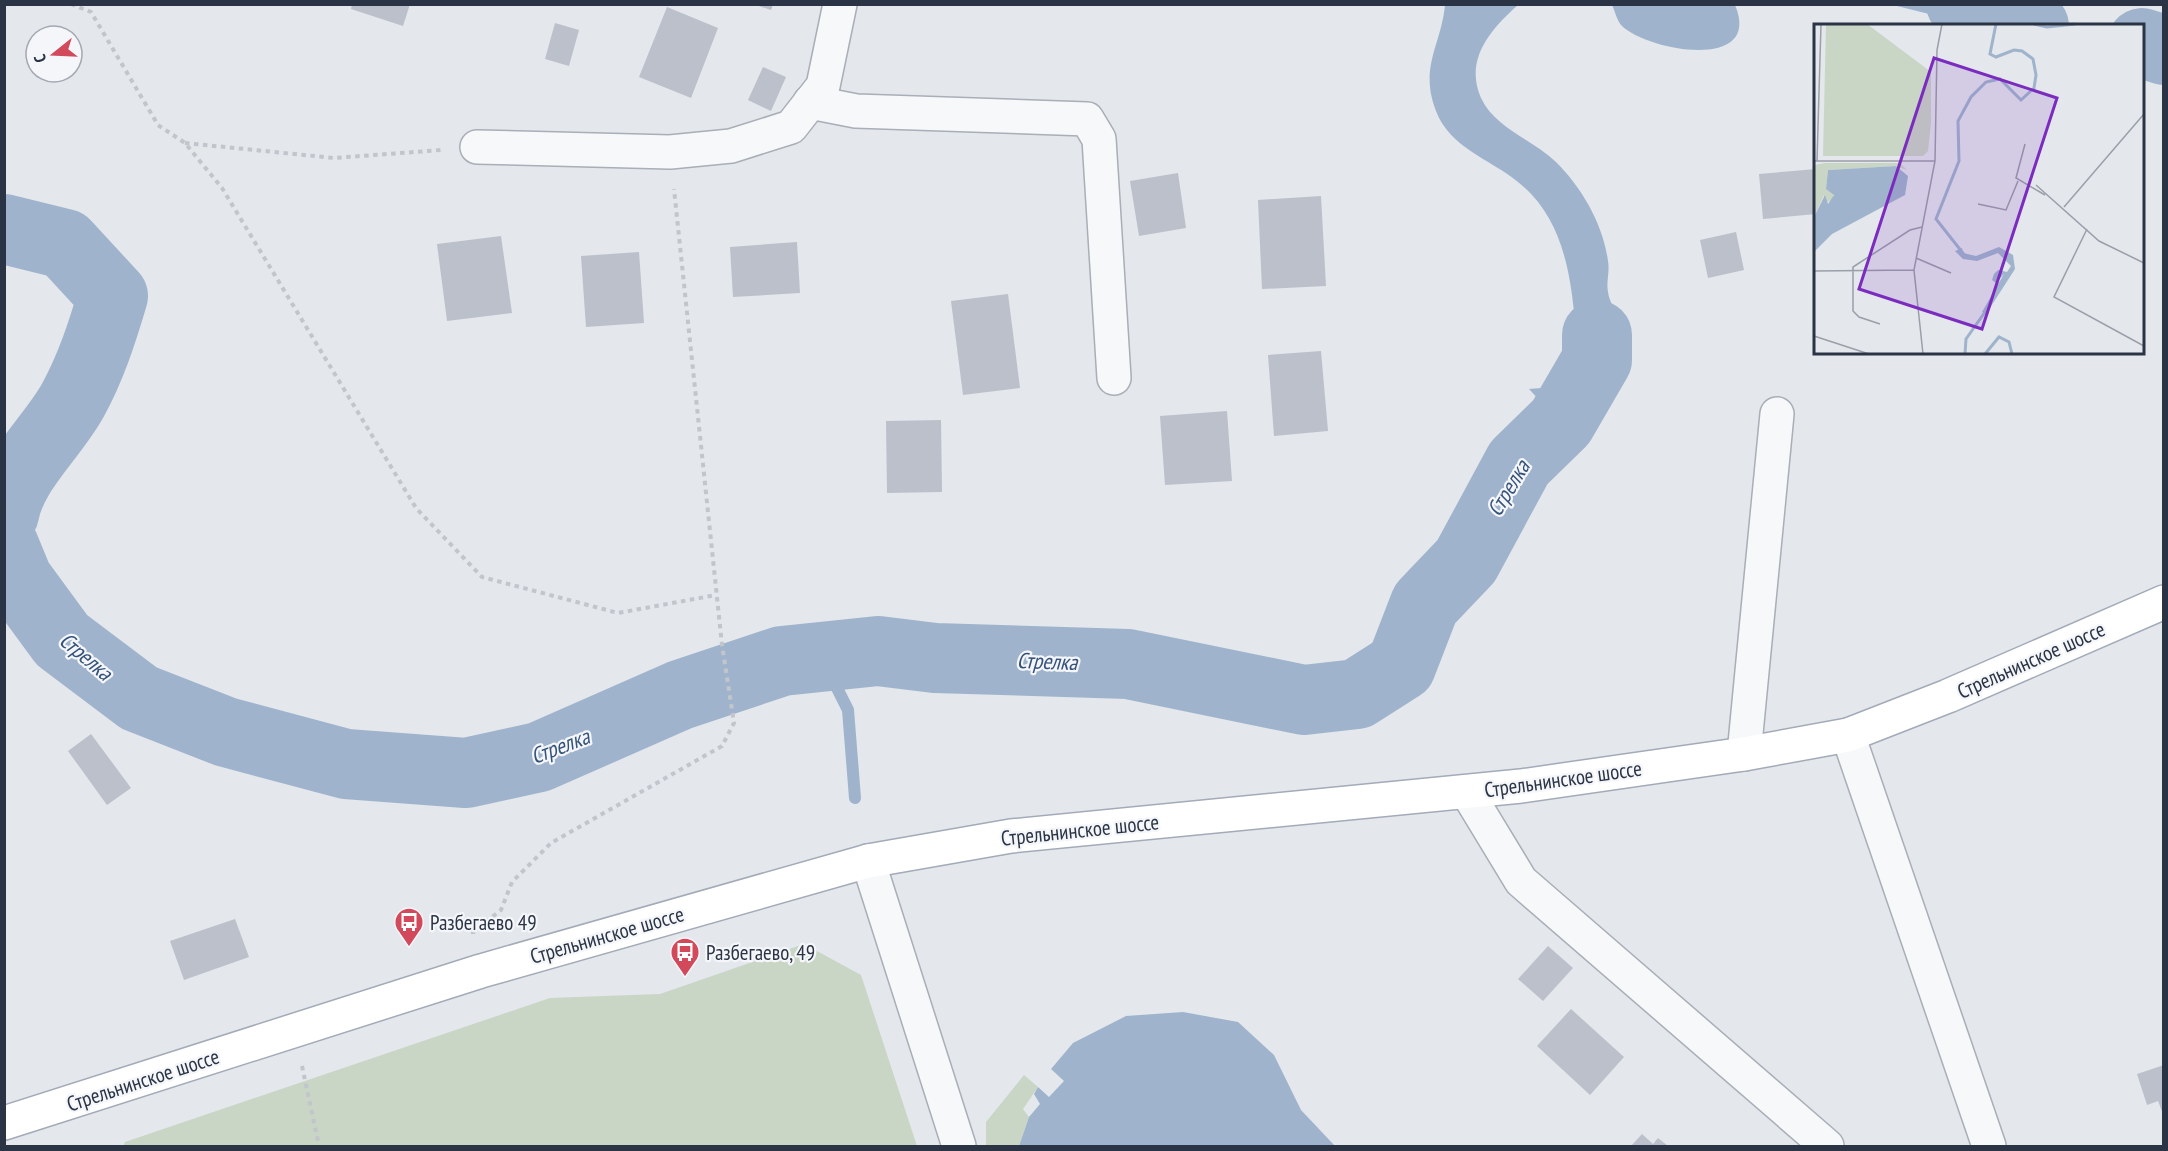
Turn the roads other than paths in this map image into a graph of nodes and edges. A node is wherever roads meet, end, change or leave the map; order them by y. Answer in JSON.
{"nodes":[{"id":1,"x":840,"y":4,"type":"edge"},
{"id":2,"x":810,"y":102,"type":"junction"},
{"id":3,"x":477,"y":147,"type":"road end"},
{"id":4,"x":1114,"y":378,"type":"dead end"},
{"id":5,"x":1777,"y":414,"type":"dead end"},
{"id":6,"x":2163,"y":602,"type":"edge"},
{"id":7,"x":1848,"y":735,"type":"junction"},
{"id":8,"x":1744,"y":754,"type":"junction"},
{"id":9,"x":1467,"y":792,"type":"junction"},
{"id":10,"x":868,"y":861,"type":"junction"},
{"id":11,"x":4,"y":1123,"type":"edge"},
{"id":12,"x":959,"y":1146,"type":"edge"},
{"id":13,"x":1827,"y":1146,"type":"edge"},
{"id":14,"x":1989,"y":1146,"type":"edge"}],
"edges":[{"from":1,"to":2,"type":"street"},
{"from":2,"to":3,"type":"street"},
{"from":2,"to":4,"type":"street"},
{"from":5,"to":8,"type":"street"},
{"from":6,"to":7,"type":"main road","name":"Стрельнинское шоссе"},
{"from":7,"to":8,"type":"main road","name":"Стрельнинское шоссе"},
{"from":7,"to":14,"type":"street"},
{"from":8,"to":9,"type":"main road","name":"Стрельнинское шоссе"},
{"from":9,"to":10,"type":"main road","name":"Стрельнинское шоссе"},
{"from":9,"to":13,"type":"street"},
{"from":10,"to":11,"type":"main road","name":"Стрельнинское шоссе"},
{"from":10,"to":12,"type":"street"}]}
